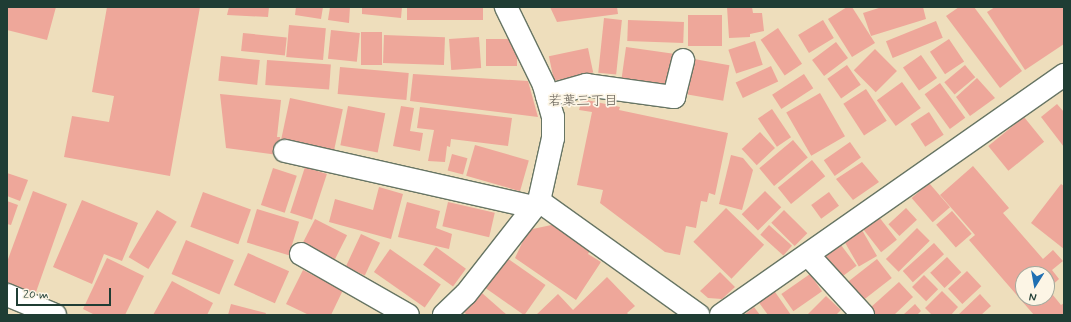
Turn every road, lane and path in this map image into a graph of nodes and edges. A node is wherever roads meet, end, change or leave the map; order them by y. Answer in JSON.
{"nodes":[{"id":1,"x":506,"y":7,"type":"edge"},
{"id":2,"x":683,"y":60,"type":"dead end"},
{"id":3,"x":1064,"y":75,"type":"edge"},
{"id":4,"x":547,"y":96,"type":"junction"},
{"id":5,"x":285,"y":151,"type":"dead end"},
{"id":6,"x":537,"y":204,"type":"junction"},
{"id":7,"x":301,"y":254,"type":"dead end"},
{"id":8,"x":809,"y":256,"type":"junction"},
{"id":9,"x":7,"y":295,"type":"edge"},
{"id":10,"x":55,"y":315,"type":"edge"},
{"id":11,"x":408,"y":315,"type":"edge"},
{"id":12,"x":444,"y":315,"type":"edge"},
{"id":13,"x":698,"y":315,"type":"edge"},
{"id":14,"x":721,"y":315,"type":"edge"},
{"id":15,"x":863,"y":315,"type":"edge"}],
"edges":[{"from":1,"to":4,"type":"street"},
{"from":2,"to":4,"type":"street"},
{"from":3,"to":8,"type":"street"},
{"from":4,"to":6,"type":"street"},
{"from":5,"to":6,"type":"street"},
{"from":6,"to":12,"type":"street"},
{"from":6,"to":13,"type":"street"},
{"from":7,"to":11,"type":"street"},
{"from":8,"to":14,"type":"street"},
{"from":8,"to":15,"type":"street"},
{"from":9,"to":10,"type":"street"}]}
